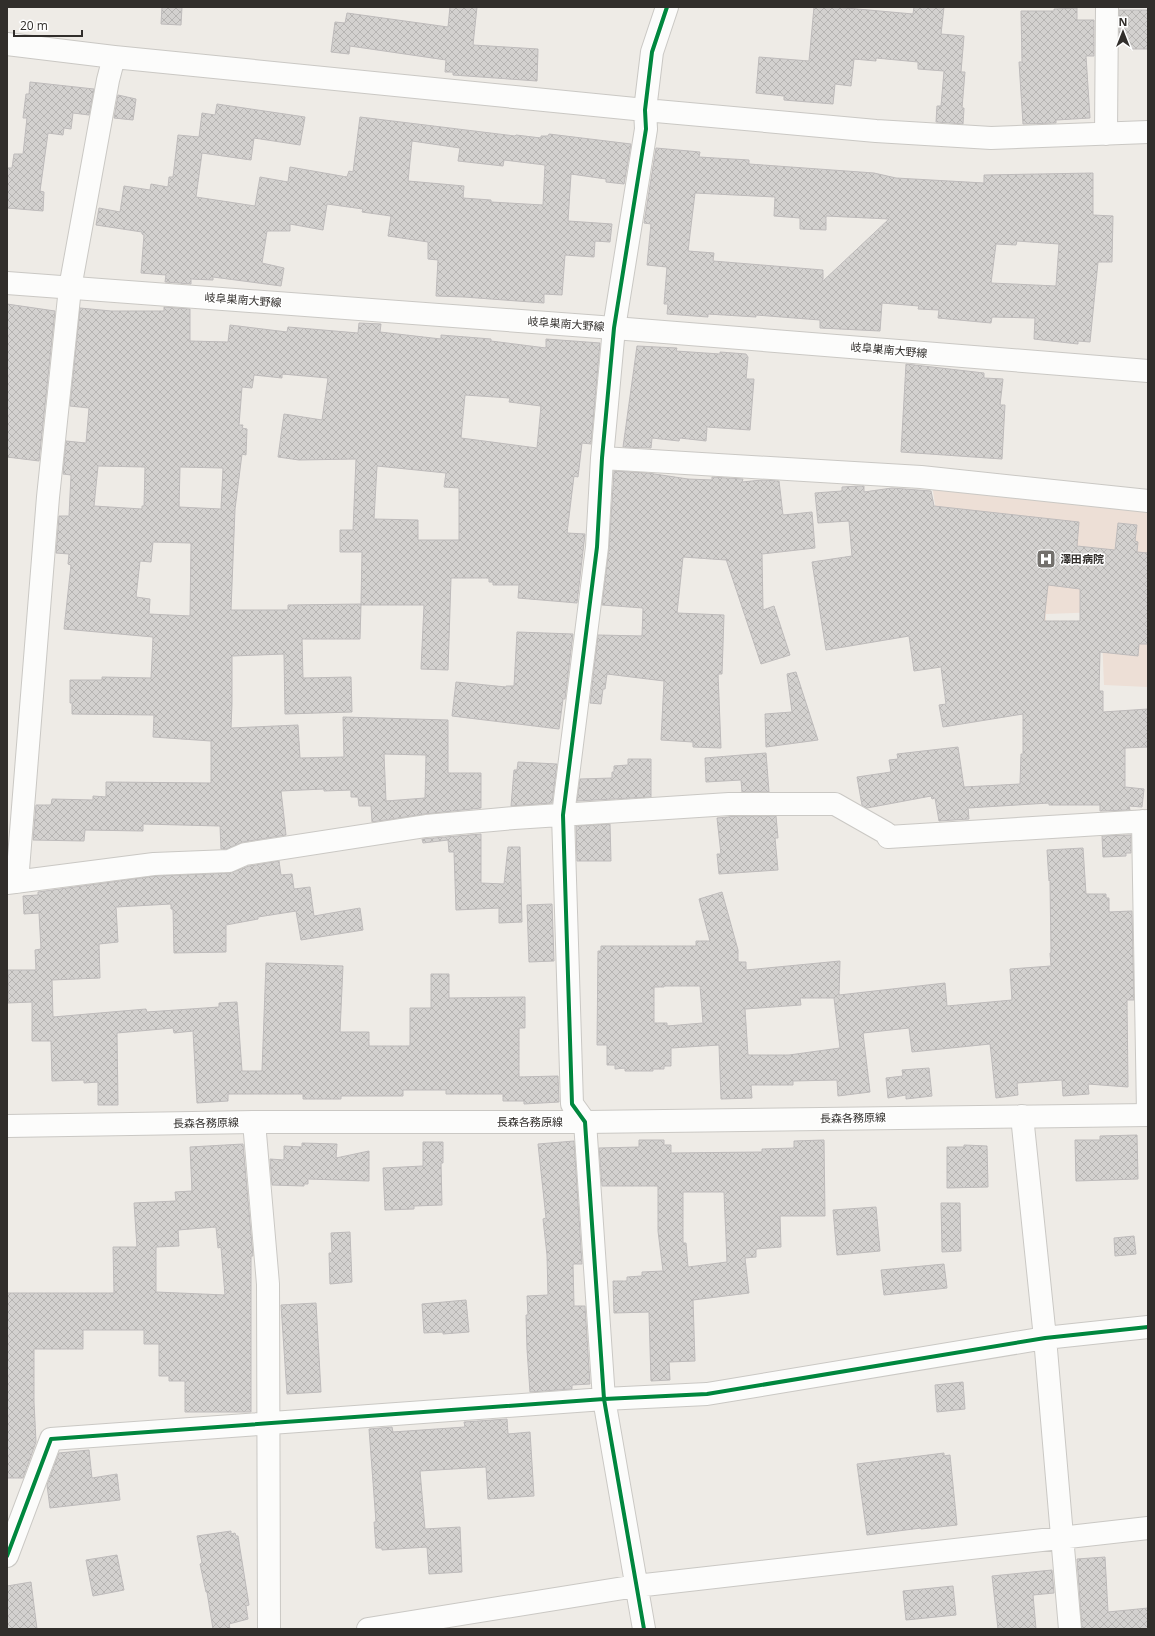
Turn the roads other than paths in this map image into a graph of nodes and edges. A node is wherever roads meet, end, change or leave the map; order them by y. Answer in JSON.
{"nodes":[{"id":1,"x":667,"y":7,"type":"edge"},
{"id":2,"x":1107,"y":7,"type":"edge"},
{"id":3,"x":7,"y":44,"type":"edge"},
{"id":4,"x":114,"y":57,"type":"junction"},
{"id":5,"x":645,"y":110,"type":"junction"},
{"id":6,"x":1148,"y":132,"type":"edge"},
{"id":7,"x":1106,"y":134,"type":"junction"},
{"id":8,"x":7,"y":283,"type":"edge"},
{"id":9,"x":70,"y":288,"type":"junction"},
{"id":10,"x":614,"y":328,"type":"junction"},
{"id":11,"x":1148,"y":371,"type":"edge"},
{"id":12,"x":602,"y":458,"type":"junction"},
{"id":13,"x":1148,"y":501,"type":"edge"},
{"id":14,"x":563,"y":815,"type":"junction"},
{"id":15,"x":1146,"y":821,"type":"edge"},
{"id":16,"x":12,"y":882,"type":"edge"},
{"id":17,"x":1147,"y":967,"type":"edge"},
{"id":18,"x":1148,"y":1114,"type":"edge"},
{"id":19,"x":1022,"y":1116,"type":"junction"},
{"id":20,"x":254,"y":1122,"type":"junction"},
{"id":21,"x":585,"y":1122,"type":"junction"},
{"id":22,"x":7,"y":1126,"type":"edge"},
{"id":23,"x":1148,"y":1327,"type":"edge"},
{"id":24,"x":1045,"y":1338,"type":"junction"},
{"id":25,"x":604,"y":1399,"type":"junction"},
{"id":26,"x":270,"y":1423,"type":"junction"},
{"id":27,"x":1148,"y":1528,"type":"edge"},
{"id":28,"x":1061,"y":1538,"type":"junction"},
{"id":29,"x":7,"y":1556,"type":"edge"},
{"id":30,"x":636,"y":1586,"type":"junction"},
{"id":31,"x":269,"y":1629,"type":"edge"},
{"id":32,"x":368,"y":1629,"type":"edge"},
{"id":33,"x":644,"y":1629,"type":"edge"},
{"id":34,"x":1070,"y":1629,"type":"edge"}],
"edges":[{"from":1,"to":5,"type":"street"},
{"from":2,"to":7,"type":"street"},
{"from":3,"to":4,"type":"street"},
{"from":4,"to":5,"type":"street"},
{"from":4,"to":9,"type":"street"},
{"from":5,"to":7,"type":"street"},
{"from":5,"to":10,"type":"street"},
{"from":6,"to":7,"type":"street"},
{"from":8,"to":9,"type":"street","name":"岐阜巣南大野線"},
{"from":9,"to":10,"type":"street","name":"岐阜巣南大野線"},
{"from":9,"to":16,"type":"street"},
{"from":10,"to":11,"type":"street","name":"岐阜巣南大野線"},
{"from":10,"to":12,"type":"street"},
{"from":12,"to":13,"type":"street"},
{"from":12,"to":14,"type":"street"},
{"from":14,"to":15,"type":"street"},
{"from":14,"to":16,"type":"street"},
{"from":14,"to":21,"type":"street"},
{"from":15,"to":17,"type":"street"},
{"from":17,"to":18,"type":"street"},
{"from":18,"to":19,"type":"street","name":"長森各務原線"},
{"from":19,"to":21,"type":"street","name":"長森各務原線"},
{"from":19,"to":24,"type":"street"},
{"from":20,"to":21,"type":"street","name":"長森各務原線"},
{"from":20,"to":22,"type":"street","name":"長森各務原線"},
{"from":20,"to":26,"type":"street"},
{"from":21,"to":25,"type":"street"},
{"from":23,"to":24,"type":"street"},
{"from":24,"to":25,"type":"street"},
{"from":24,"to":28,"type":"street"},
{"from":25,"to":26,"type":"street"},
{"from":25,"to":30,"type":"street"},
{"from":26,"to":29,"type":"street"},
{"from":26,"to":31,"type":"street"},
{"from":27,"to":28,"type":"street"},
{"from":28,"to":30,"type":"street"},
{"from":28,"to":34,"type":"street"},
{"from":30,"to":32,"type":"street"},
{"from":30,"to":33,"type":"street"}]}
